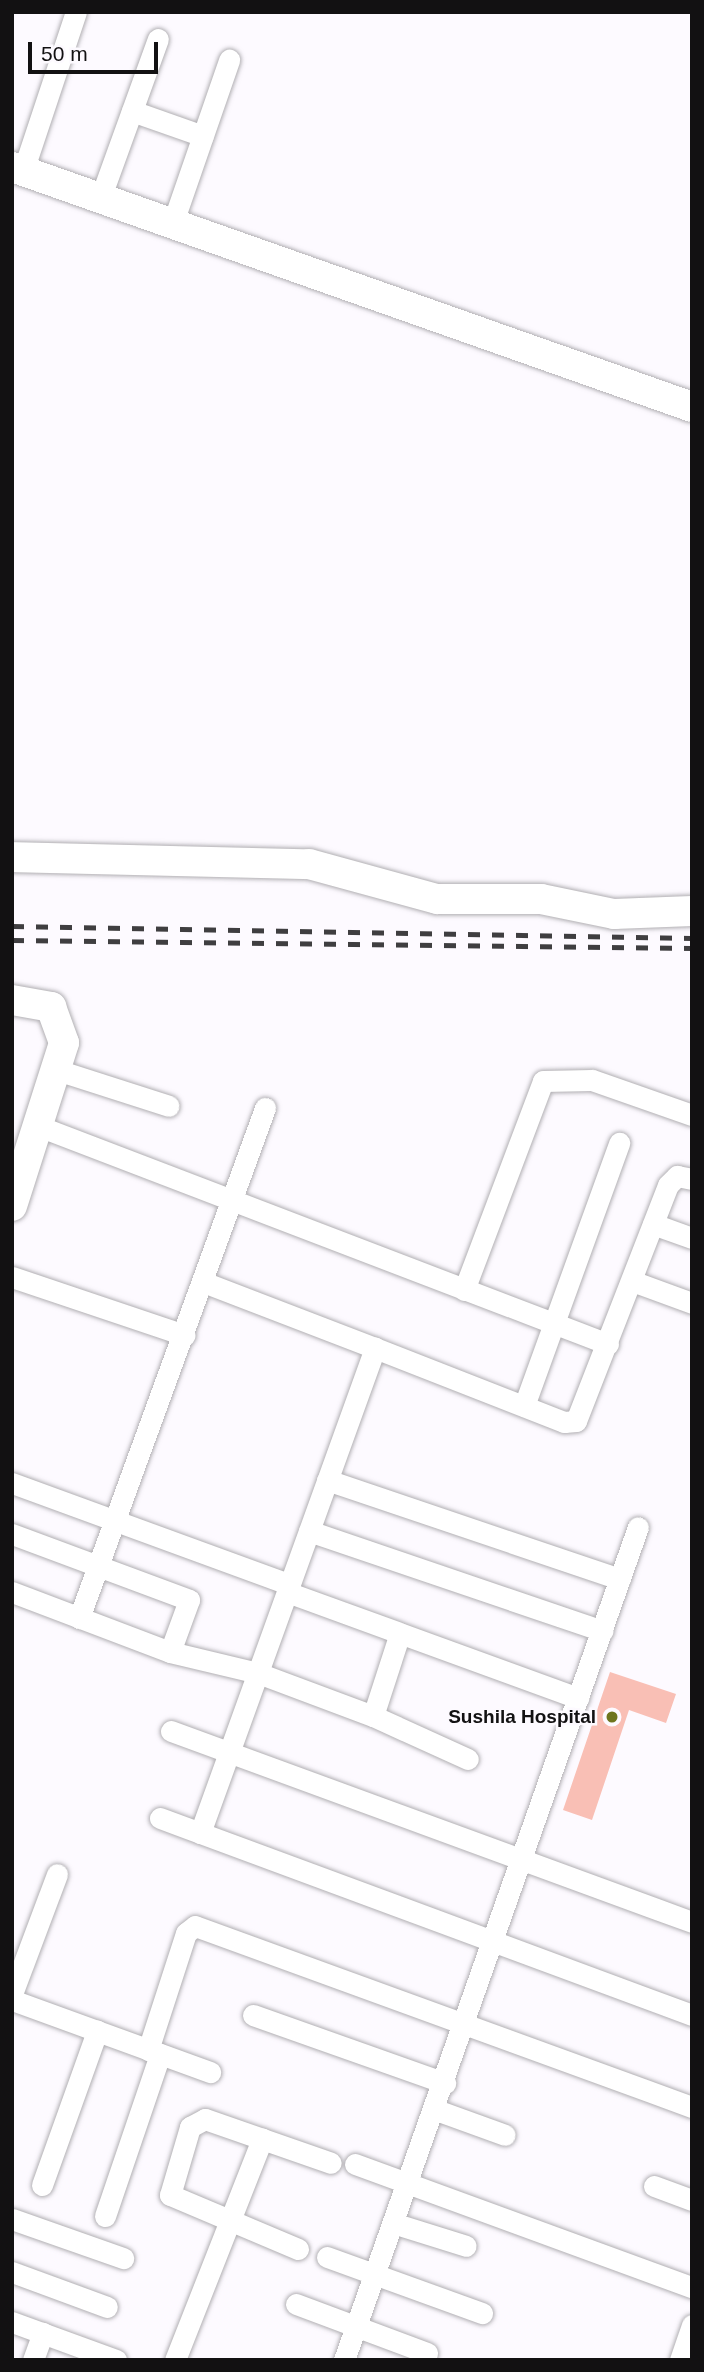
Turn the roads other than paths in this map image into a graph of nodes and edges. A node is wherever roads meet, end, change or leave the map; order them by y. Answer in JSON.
{"nodes":[{"id":1,"x":76,"y":12,"type":"edge"},
{"id":2,"x":158,"y":39,"type":"dead end"},
{"id":3,"x":229,"y":60,"type":"dead end"},
{"id":4,"x":132,"y":111,"type":"junction"},
{"id":5,"x":203,"y":136,"type":"junction"},
{"id":6,"x":18,"y":169,"type":"edge"},
{"id":7,"x":100,"y":199,"type":"junction"},
{"id":8,"x":172,"y":225,"type":"junction"},
{"id":9,"x":692,"y":407,"type":"edge"},
{"id":10,"x":12,"y":857,"type":"edge"},
{"id":11,"x":692,"y":911,"type":"edge"},
{"id":12,"x":12,"y":1000,"type":"edge"},
{"id":13,"x":60,"y":1071,"type":"junction"},
{"id":14,"x":169,"y":1106,"type":"dead end"},
{"id":15,"x":265,"y":1108,"type":"dead end"},
{"id":16,"x":692,"y":1115,"type":"edge"},
{"id":17,"x":41,"y":1126,"type":"junction"},
{"id":18,"x":619,"y":1143,"type":"dead end"},
{"id":19,"x":18,"y":1174,"type":"edge"},
{"id":20,"x":692,"y":1179,"type":"edge"},
{"id":21,"x":231,"y":1200,"type":"junction"},
{"id":22,"x":12,"y":1206,"type":"edge"},
{"id":23,"x":653,"y":1224,"type":"junction"},
{"id":24,"x":692,"y":1238,"type":"edge"},
{"id":25,"x":12,"y":1277,"type":"edge"},
{"id":26,"x":632,"y":1281,"type":"junction"},
{"id":27,"x":203,"y":1282,"type":"junction"},
{"id":28,"x":464,"y":1290,"type":"junction"},
{"id":29,"x":692,"y":1303,"type":"edge"},
{"id":30,"x":553,"y":1324,"type":"junction"},
{"id":31,"x":184,"y":1335,"type":"junction"},
{"id":32,"x":608,"y":1344,"type":"junction"},
{"id":33,"x":375,"y":1348,"type":"junction"},
{"id":34,"x":524,"y":1406,"type":"junction"},
{"id":35,"x":327,"y":1480,"type":"junction"},
{"id":36,"x":12,"y":1483,"type":"edge"},
{"id":37,"x":110,"y":1520,"type":"junction"},
{"id":38,"x":638,"y":1527,"type":"dead end"},
{"id":39,"x":309,"y":1531,"type":"junction"},
{"id":40,"x":12,"y":1534,"type":"edge"},
{"id":41,"x":95,"y":1566,"type":"junction"},
{"id":42,"x":620,"y":1579,"type":"junction"},
{"id":43,"x":288,"y":1588,"type":"junction"},
{"id":44,"x":12,"y":1592,"type":"edge"},
{"id":45,"x":79,"y":1618,"type":"junction"},
{"id":46,"x":602,"y":1631,"type":"junction"},
{"id":47,"x":400,"y":1633,"type":"junction"},
{"id":48,"x":170,"y":1652,"type":"junction"},
{"id":49,"x":258,"y":1673,"type":"junction"},
{"id":50,"x":578,"y":1698,"type":"junction"},
{"id":51,"x":373,"y":1716,"type":"junction"},
{"id":52,"x":171,"y":1731,"type":"dead end"},
{"id":53,"x":229,"y":1753,"type":"junction"},
{"id":54,"x":468,"y":1759,"type":"dead end"},
{"id":55,"x":160,"y":1818,"type":"dead end"},
{"id":56,"x":200,"y":1833,"type":"junction"},
{"id":57,"x":521,"y":1862,"type":"junction"},
{"id":58,"x":57,"y":1874,"type":"dead end"},
{"id":59,"x":692,"y":1922,"type":"edge"},
{"id":60,"x":492,"y":1945,"type":"junction"},
{"id":61,"x":12,"y":1994,"type":"edge"},
{"id":62,"x":12,"y":2000,"type":"edge"},
{"id":63,"x":253,"y":2015,"type":"dead end"},
{"id":64,"x":692,"y":2015,"type":"edge"},
{"id":65,"x":464,"y":2027,"type":"junction"},
{"id":66,"x":97,"y":2031,"type":"junction"},
{"id":67,"x":154,"y":2052,"type":"junction"},
{"id":68,"x":210,"y":2072,"type":"dead end"},
{"id":69,"x":446,"y":2083,"type":"junction"},
{"id":70,"x":692,"y":2107,"type":"edge"},
{"id":71,"x":436,"y":2110,"type":"junction"},
{"id":72,"x":505,"y":2135,"type":"dead end"},
{"id":73,"x":262,"y":2139,"type":"junction"},
{"id":74,"x":331,"y":2163,"type":"dead end"},
{"id":75,"x":355,"y":2164,"type":"dead end"},
{"id":76,"x":42,"y":2185,"type":"dead end"},
{"id":77,"x":410,"y":2185,"type":"junction"},
{"id":78,"x":654,"y":2186,"type":"dead end"},
{"id":79,"x":692,"y":2200,"type":"edge"},
{"id":80,"x":105,"y":2216,"type":"dead end"},
{"id":81,"x":12,"y":2219,"type":"edge"},
{"id":82,"x":233,"y":2224,"type":"junction"},
{"id":83,"x":396,"y":2224,"type":"junction"},
{"id":84,"x":466,"y":2246,"type":"dead end"},
{"id":85,"x":298,"y":2249,"type":"dead end"},
{"id":86,"x":327,"y":2257,"type":"dead end"},
{"id":87,"x":123,"y":2258,"type":"dead end"},
{"id":88,"x":12,"y":2272,"type":"edge"},
{"id":89,"x":377,"y":2276,"type":"junction"},
{"id":90,"x":692,"y":2287,"type":"edge"},
{"id":91,"x":296,"y":2304,"type":"dead end"},
{"id":92,"x":107,"y":2307,"type":"dead end"},
{"id":93,"x":482,"y":2314,"type":"dead end"},
{"id":94,"x":12,"y":2322,"type":"edge"},
{"id":95,"x":692,"y":2325,"type":"edge"},
{"id":96,"x":357,"y":2327,"type":"junction"},
{"id":97,"x":43,"y":2333,"type":"junction"},
{"id":98,"x":427,"y":2353,"type":"dead end"},
{"id":99,"x":33,"y":2360,"type":"edge"},
{"id":100,"x":116,"y":2360,"type":"edge"},
{"id":101,"x":175,"y":2360,"type":"edge"},
{"id":102,"x":344,"y":2360,"type":"edge"},
{"id":103,"x":680,"y":2360,"type":"edge"}],
"edges":[{"from":1,"to":6,"type":"street"},
{"from":2,"to":4,"type":"street"},
{"from":3,"to":5,"type":"street"},
{"from":4,"to":5,"type":"street"},
{"from":4,"to":7,"type":"street"},
{"from":5,"to":8,"type":"street"},
{"from":6,"to":7,"type":"street"},
{"from":7,"to":8,"type":"street"},
{"from":8,"to":9,"type":"street"},
{"from":10,"to":11,"type":"street"},
{"from":12,"to":13,"type":"street"},
{"from":13,"to":14,"type":"street"},
{"from":13,"to":17,"type":"street"},
{"from":15,"to":21,"type":"street"},
{"from":16,"to":28,"type":"street"},
{"from":17,"to":19,"type":"street"},
{"from":17,"to":21,"type":"street"},
{"from":18,"to":30,"type":"street"},
{"from":19,"to":22,"type":"street"},
{"from":20,"to":23,"type":"street"},
{"from":21,"to":27,"type":"street"},
{"from":21,"to":28,"type":"street"},
{"from":23,"to":24,"type":"street"},
{"from":23,"to":26,"type":"street"},
{"from":25,"to":31,"type":"street"},
{"from":26,"to":29,"type":"street"},
{"from":26,"to":32,"type":"street"},
{"from":27,"to":31,"type":"street"},
{"from":27,"to":33,"type":"street"},
{"from":28,"to":30,"type":"street"},
{"from":30,"to":32,"type":"street"},
{"from":30,"to":34,"type":"street"},
{"from":31,"to":37,"type":"street"},
{"from":32,"to":34,"type":"street"},
{"from":33,"to":34,"type":"street"},
{"from":33,"to":35,"type":"street"},
{"from":35,"to":39,"type":"street"},
{"from":35,"to":42,"type":"street"},
{"from":36,"to":37,"type":"street"},
{"from":37,"to":41,"type":"street"},
{"from":37,"to":43,"type":"street"},
{"from":38,"to":42,"type":"street"},
{"from":39,"to":43,"type":"street"},
{"from":39,"to":46,"type":"street"},
{"from":40,"to":41,"type":"street"},
{"from":41,"to":45,"type":"street"},
{"from":41,"to":48,"type":"street"},
{"from":42,"to":46,"type":"street"},
{"from":43,"to":47,"type":"street"},
{"from":43,"to":49,"type":"street"},
{"from":44,"to":45,"type":"street"},
{"from":45,"to":48,"type":"street"},
{"from":46,"to":50,"type":"street"},
{"from":47,"to":50,"type":"street"},
{"from":47,"to":51,"type":"street"},
{"from":48,"to":49,"type":"street"},
{"from":49,"to":51,"type":"street"},
{"from":49,"to":53,"type":"street"},
{"from":50,"to":57,"type":"street"},
{"from":51,"to":54,"type":"street"},
{"from":52,"to":53,"type":"street"},
{"from":53,"to":56,"type":"street"},
{"from":53,"to":57,"type":"street"},
{"from":55,"to":56,"type":"street"},
{"from":56,"to":60,"type":"street"},
{"from":57,"to":59,"type":"street"},
{"from":57,"to":60,"type":"street"},
{"from":58,"to":61,"type":"street"},
{"from":60,"to":64,"type":"street"},
{"from":60,"to":65,"type":"street"},
{"from":62,"to":66,"type":"street"},
{"from":63,"to":69,"type":"street"},
{"from":65,"to":67,"type":"street"},
{"from":65,"to":69,"type":"street"},
{"from":65,"to":70,"type":"street"},
{"from":66,"to":67,"type":"street"},
{"from":66,"to":76,"type":"street"},
{"from":67,"to":68,"type":"street"},
{"from":67,"to":80,"type":"street"},
{"from":69,"to":71,"type":"street"},
{"from":71,"to":72,"type":"street"},
{"from":71,"to":77,"type":"street"},
{"from":73,"to":74,"type":"street"},
{"from":73,"to":82,"type":"street"},
{"from":73,"to":82,"type":"street"},
{"from":75,"to":77,"type":"street"},
{"from":77,"to":83,"type":"street"},
{"from":77,"to":90,"type":"street"},
{"from":78,"to":79,"type":"street"},
{"from":81,"to":87,"type":"street"},
{"from":82,"to":85,"type":"street"},
{"from":82,"to":101,"type":"street"},
{"from":83,"to":84,"type":"street"},
{"from":83,"to":89,"type":"street"},
{"from":86,"to":89,"type":"street"},
{"from":88,"to":92,"type":"street"},
{"from":89,"to":93,"type":"street"},
{"from":89,"to":96,"type":"street"},
{"from":91,"to":96,"type":"street"},
{"from":94,"to":97,"type":"street"},
{"from":95,"to":103,"type":"street"},
{"from":96,"to":98,"type":"street"},
{"from":96,"to":102,"type":"street"},
{"from":97,"to":99,"type":"street"},
{"from":97,"to":100,"type":"street"}]}
